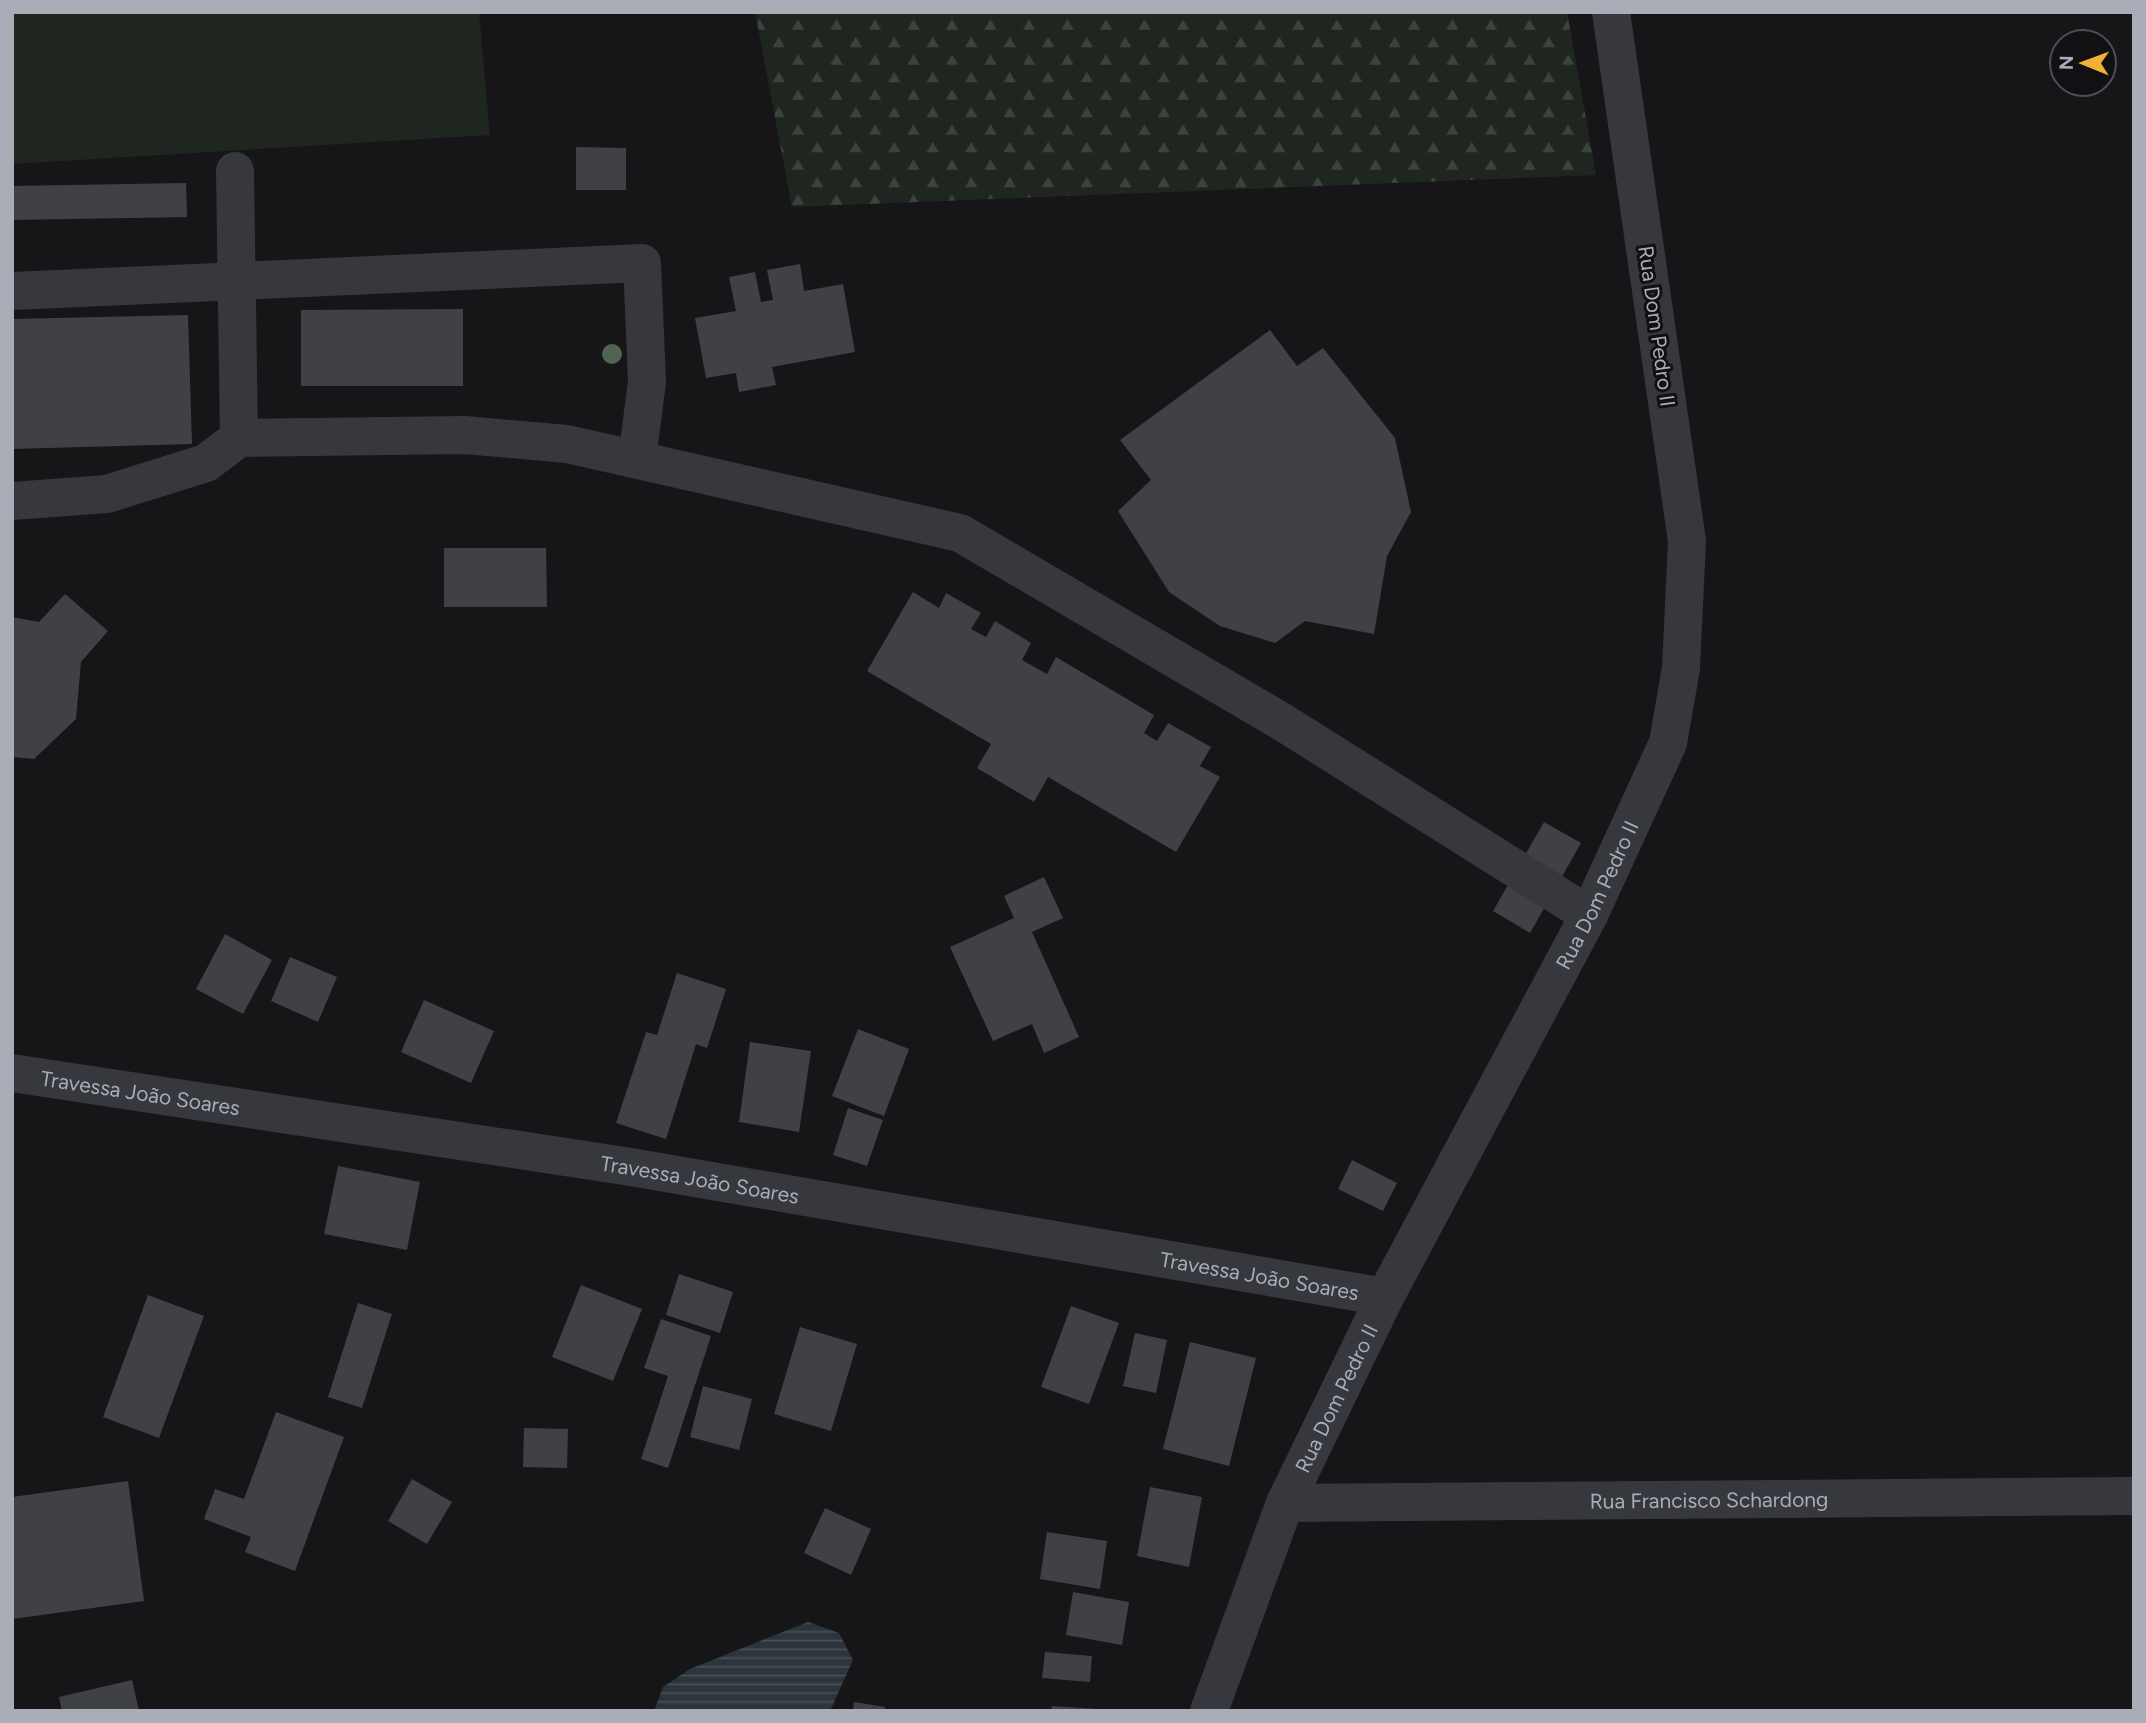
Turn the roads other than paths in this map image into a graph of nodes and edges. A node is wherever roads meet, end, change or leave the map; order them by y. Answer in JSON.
{"nodes":[{"id":1,"x":1612,"y":12,"type":"edge"},
{"id":2,"x":235,"y":171,"type":"dead end"},
{"id":3,"x":237,"y":281,"type":"junction"},
{"id":4,"x":12,"y":291,"type":"edge"},
{"id":5,"x":239,"y":438,"type":"junction"},
{"id":6,"x":637,"y":459,"type":"junction"},
{"id":7,"x":12,"y":500,"type":"edge"},
{"id":8,"x":1589,"y":915,"type":"junction"},
{"id":9,"x":12,"y":1073,"type":"edge"},
{"id":10,"x":1385,"y":1297,"type":"junction"},
{"id":11,"x":2134,"y":1496,"type":"edge"},
{"id":12,"x":1285,"y":1503,"type":"junction"},
{"id":13,"x":1209,"y":1711,"type":"edge"}],
"edges":[{"from":1,"to":8,"type":"street","name":"Rua Dom Pedro II"},
{"from":2,"to":3,"type":"street"},
{"from":3,"to":4,"type":"street"},
{"from":3,"to":5,"type":"street"},
{"from":3,"to":6,"type":"street"},
{"from":5,"to":6,"type":"street"},
{"from":5,"to":7,"type":"street"},
{"from":6,"to":8,"type":"street"},
{"from":8,"to":10,"type":"street","name":"Rua Dom Pedro II"},
{"from":9,"to":10,"type":"street","name":"Travessa João Soares"},
{"from":10,"to":12,"type":"street","name":"Rua Dom Pedro II"},
{"from":11,"to":12,"type":"street","name":"Rua Francisco Schardong"},
{"from":12,"to":13,"type":"street","name":"Rua Dom Pedro II"}]}
